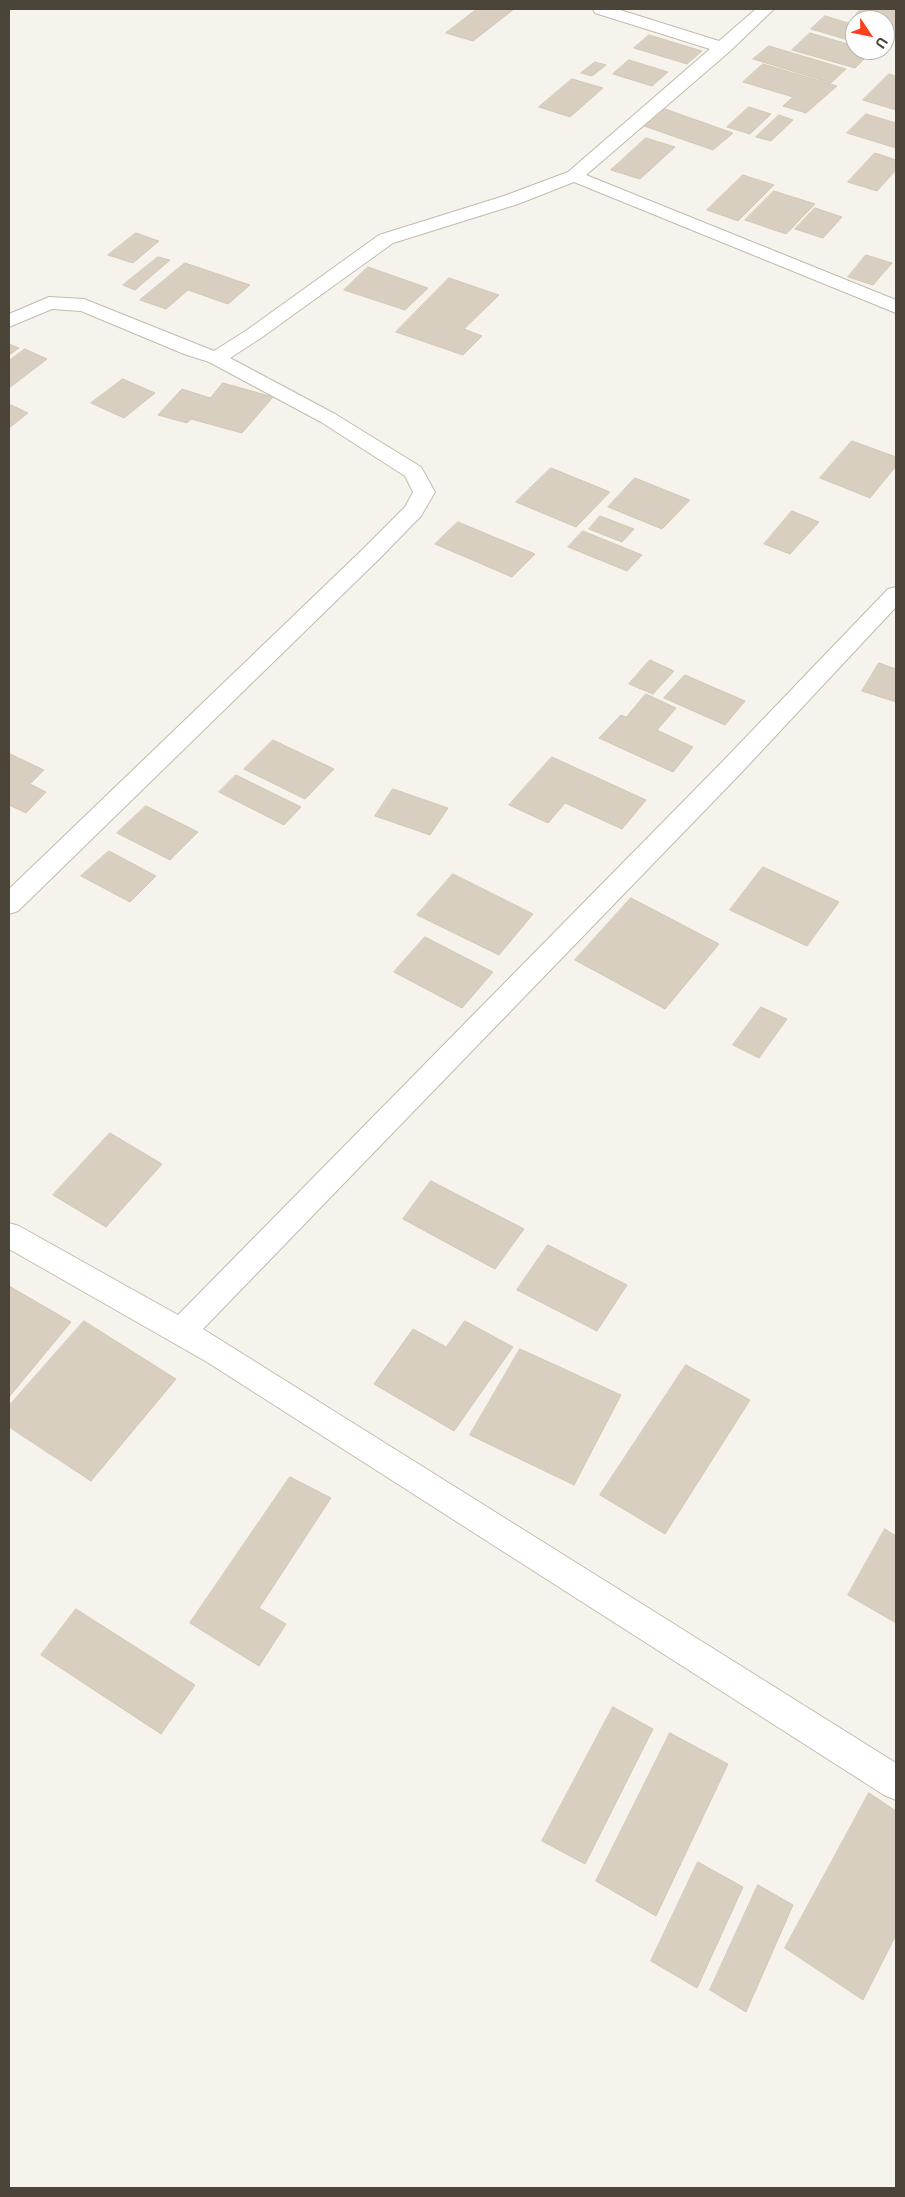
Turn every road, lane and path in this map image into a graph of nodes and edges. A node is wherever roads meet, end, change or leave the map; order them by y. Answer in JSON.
{"nodes":[{"id":1,"x":601,"y":9,"type":"edge"},
{"id":2,"x":766,"y":9,"type":"edge"},
{"id":3,"x":723,"y":48,"type":"junction"},
{"id":4,"x":574,"y":176,"type":"junction"},
{"id":5,"x":896,"y":308,"type":"edge"},
{"id":6,"x":9,"y":321,"type":"edge"},
{"id":7,"x":216,"y":358,"type":"junction"},
{"id":8,"x":896,"y":594,"type":"edge"},
{"id":9,"x":9,"y":904,"type":"edge"},
{"id":10,"x":9,"y":1235,"type":"edge"},
{"id":11,"x":180,"y":1332,"type":"junction"},
{"id":12,"x":896,"y":1784,"type":"edge"}],
"edges":[{"from":1,"to":3,"type":"street"},
{"from":2,"to":3,"type":"street"},
{"from":3,"to":4,"type":"street"},
{"from":4,"to":5,"type":"street"},
{"from":4,"to":7,"type":"street"},
{"from":6,"to":7,"type":"street"},
{"from":7,"to":9,"type":"street"},
{"from":8,"to":11,"type":"street"},
{"from":10,"to":11,"type":"street"},
{"from":11,"to":12,"type":"street"}]}
